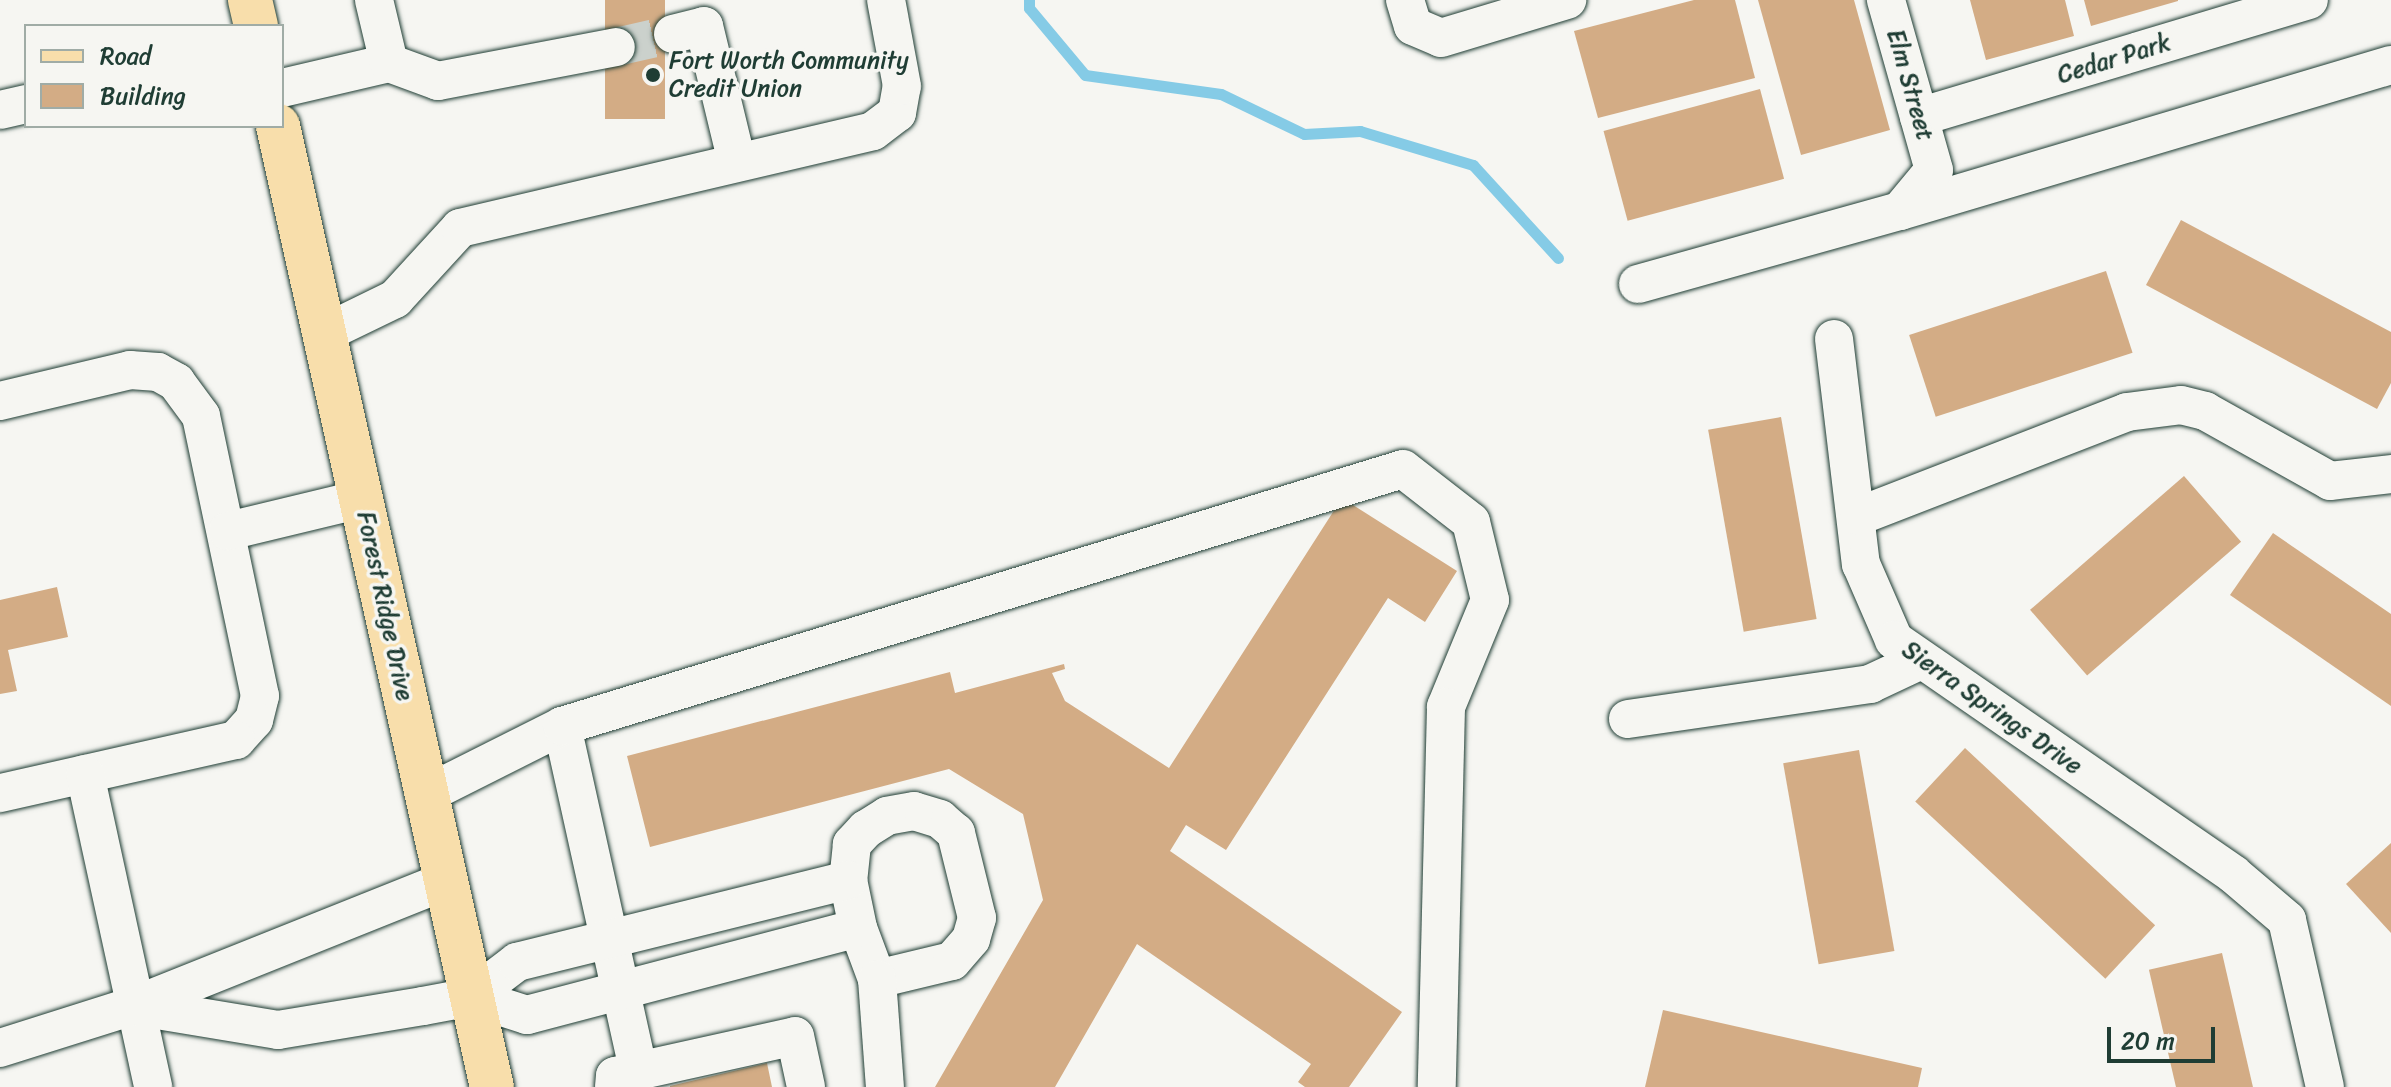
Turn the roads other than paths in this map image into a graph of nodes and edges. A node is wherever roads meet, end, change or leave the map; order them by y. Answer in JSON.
{"nodes":[{"id":1,"x":250,"y":0,"type":"edge"},
{"id":2,"x":374,"y":0,"type":"edge"},
{"id":3,"x":1405,"y":0,"type":"edge"},
{"id":4,"x":1567,"y":0,"type":"edge"},
{"id":5,"x":1886,"y":0,"type":"edge"},
{"id":6,"x":2309,"y":0,"type":"edge"},
{"id":7,"x":890,"y":4,"type":"edge"},
{"id":8,"x":2228,"y":12,"type":"edge"},
{"id":9,"x":256,"y":24,"type":"edge"},
{"id":10,"x":673,"y":34,"type":"tunnel mouth"},
{"id":11,"x":616,"y":47,"type":"tunnel mouth"},
{"id":12,"x":389,"y":63,"type":"junction"},
{"id":13,"x":2391,"y":65,"type":"edge"},
{"id":14,"x":284,"y":88,"type":"edge"},
{"id":15,"x":24,"y":104,"type":"edge"},
{"id":16,"x":0,"y":110,"type":"edge"},
{"id":17,"x":1919,"y":117,"type":"junction"},
{"id":18,"x":278,"y":128,"type":"edge"},
{"id":19,"x":737,"y":162,"type":"junction"},
{"id":20,"x":1900,"y":211,"type":"junction"},
{"id":21,"x":1638,"y":284,"type":"dead end"},
{"id":22,"x":325,"y":333,"type":"junction"},
{"id":23,"x":1834,"y":339,"type":"dead end"},
{"id":24,"x":0,"y":401,"type":"edge"},
{"id":25,"x":2391,"y":474,"type":"edge"},
{"id":26,"x":361,"y":499,"type":"junction"},
{"id":27,"x":1859,"y":516,"type":"junction"},
{"id":28,"x":228,"y":531,"type":"junction"},
{"id":29,"x":1919,"y":661,"type":"junction"},
{"id":30,"x":1628,"y":719,"type":"dead end"},
{"id":31,"x":562,"y":726,"type":"junction"},
{"id":32,"x":85,"y":774,"type":"junction"},
{"id":33,"x":0,"y":793,"type":"edge"},
{"id":34,"x":427,"y":794,"type":"junction"},
{"id":35,"x":848,"y":880,"type":"junction"},
{"id":36,"x":446,"y":881,"type":"junction"},
{"id":37,"x":858,"y":928,"type":"junction"},
{"id":38,"x":607,"y":938,"type":"junction"},
{"id":39,"x":877,"y":979,"type":"junction"},
{"id":40,"x":619,"y":990,"type":"junction"},
{"id":41,"x":471,"y":997,"type":"junction"},
{"id":42,"x":133,"y":1006,"type":"junction"},
{"id":43,"x":0,"y":1048,"type":"edge"},
{"id":44,"x":626,"y":1078,"type":"edge"},
{"id":45,"x":153,"y":1087,"type":"edge"},
{"id":46,"x":492,"y":1087,"type":"edge"},
{"id":47,"x":806,"y":1087,"type":"edge"},
{"id":48,"x":885,"y":1087,"type":"edge"},
{"id":49,"x":1437,"y":1087,"type":"edge"},
{"id":50,"x":2325,"y":1087,"type":"edge"}],
"edges":[{"from":1,"to":9,"type":"main road"},
{"from":2,"to":12,"type":"street"},
{"from":3,"to":4,"type":"street"},
{"from":5,"to":17,"type":"street","name":"Elm Street"},
{"from":6,"to":8,"type":"street","name":"Cedar Park"},
{"from":7,"to":19,"type":"street"},
{"from":8,"to":17,"type":"street","name":"Cedar Park"},
{"from":10,"to":19,"type":"street"},
{"from":11,"to":12,"type":"street"},
{"from":12,"to":14,"type":"street"},
{"from":13,"to":20,"type":"street"},
{"from":15,"to":16,"type":"street"},
{"from":17,"to":20,"type":"street","name":"Elm Street"},
{"from":18,"to":22,"type":"main road","name":"Forest Ridge Drive"},
{"from":19,"to":22,"type":"street"},
{"from":20,"to":21,"type":"street"},
{"from":22,"to":26,"type":"main road","name":"Forest Ridge Drive"},
{"from":23,"to":27,"type":"street","name":"Sierra Springs Drive"},
{"from":24,"to":28,"type":"street"},
{"from":25,"to":27,"type":"street"},
{"from":26,"to":28,"type":"street"},
{"from":26,"to":34,"type":"main road","name":"Forest Ridge Drive"},
{"from":27,"to":29,"type":"street","name":"Sierra Springs Drive"},
{"from":28,"to":32,"type":"street"},
{"from":29,"to":30,"type":"street"},
{"from":29,"to":50,"type":"street","name":"Sierra Springs Drive"},
{"from":31,"to":34,"type":"street"},
{"from":31,"to":38,"type":"street"},
{"from":31,"to":49,"type":"street"},
{"from":32,"to":33,"type":"street"},
{"from":32,"to":42,"type":"street"},
{"from":34,"to":36,"type":"main road","name":"Forest Ridge Drive"},
{"from":35,"to":37,"type":"street"},
{"from":35,"to":38,"type":"street"},
{"from":35,"to":39,"type":"street"},
{"from":36,"to":41,"type":"main road","name":"Forest Ridge Drive"},
{"from":36,"to":42,"type":"street"},
{"from":37,"to":39,"type":"street"},
{"from":37,"to":40,"type":"street"},
{"from":38,"to":40,"type":"street"},
{"from":38,"to":41,"type":"street"},
{"from":39,"to":48,"type":"street"},
{"from":40,"to":41,"type":"street"},
{"from":40,"to":44,"type":"street"},
{"from":41,"to":42,"type":"street"},
{"from":41,"to":46,"type":"main road","name":"Forest Ridge Drive"},
{"from":42,"to":43,"type":"street"},
{"from":42,"to":45,"type":"street"},
{"from":44,"to":47,"type":"street"}]}
